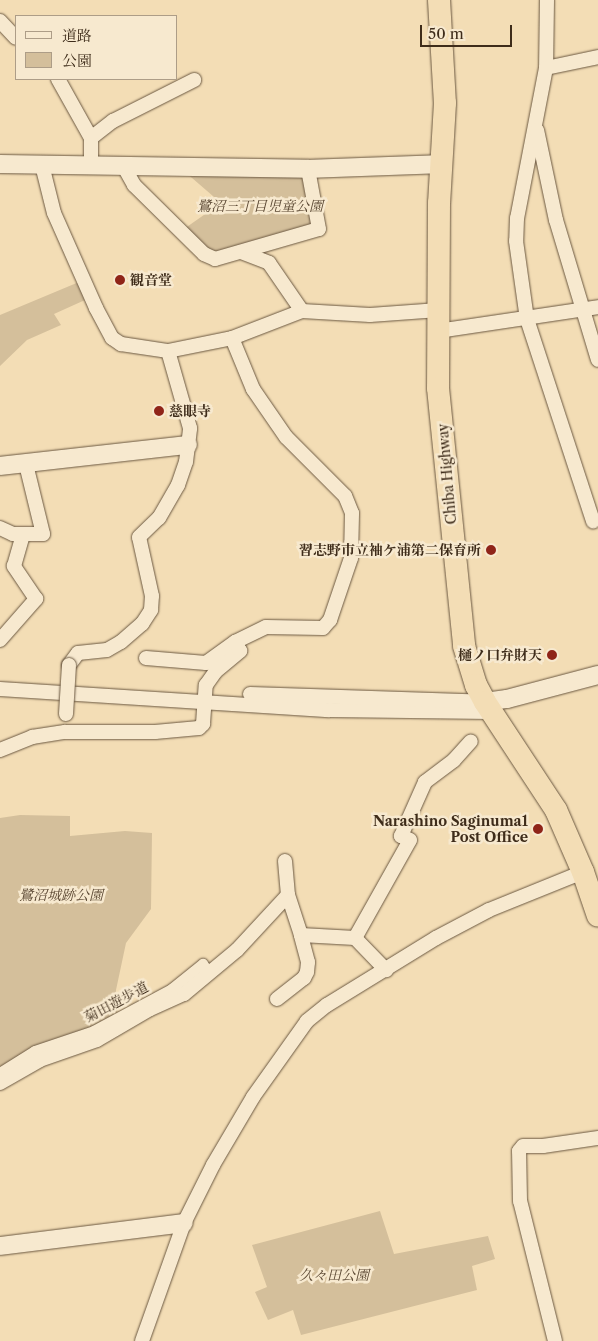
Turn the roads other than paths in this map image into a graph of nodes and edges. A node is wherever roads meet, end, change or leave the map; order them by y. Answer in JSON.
{"nodes":[{"id":1,"x":439,"y":0,"type":"edge"},
{"id":2,"x":547,"y":0,"type":"edge"},
{"id":3,"x":0,"y":21,"type":"edge"},
{"id":4,"x":15,"y":37,"type":"edge"},
{"id":5,"x":598,"y":57,"type":"edge"},
{"id":6,"x":546,"y":68,"type":"junction"},
{"id":7,"x":59,"y":80,"type":"edge"},
{"id":8,"x":194,"y":80,"type":"dead end"},
{"id":9,"x":536,"y":124,"type":"junction"},
{"id":10,"x":91,"y":138,"type":"junction"},
{"id":11,"x":0,"y":164,"type":"edge"},
{"id":12,"x":442,"y":164,"type":"junction"},
{"id":13,"x":42,"y":165,"type":"junction"},
{"id":14,"x":123,"y":165,"type":"junction"},
{"id":15,"x":91,"y":166,"type":"junction"},
{"id":16,"x":308,"y":169,"type":"junction"},
{"id":17,"x":241,"y":252,"type":"junction"},
{"id":18,"x":598,"y":307,"type":"edge"},
{"id":19,"x":302,"y":311,"type":"junction"},
{"id":20,"x":582,"y":311,"type":"junction"},
{"id":21,"x":527,"y":319,"type":"junction"},
{"id":22,"x":438,"y":321,"type":"junction"},
{"id":23,"x":232,"y":338,"type":"junction"},
{"id":24,"x":168,"y":351,"type":"junction"},
{"id":25,"x":598,"y":360,"type":"edge"},
{"id":26,"x":188,"y":445,"type":"junction"},
{"id":27,"x":26,"y":464,"type":"junction"},
{"id":28,"x":0,"y":466,"type":"edge"},
{"id":29,"x":593,"y":521,"type":"dead end"},
{"id":30,"x":0,"y":528,"type":"edge"},
{"id":31,"x":23,"y":534,"type":"junction"},
{"id":32,"x":0,"y":640,"type":"edge"},
{"id":33,"x":235,"y":642,"type":"junction"},
{"id":34,"x":146,"y":658,"type":"dead end"},
{"id":35,"x":598,"y":675,"type":"edge"},
{"id":36,"x":0,"y":680,"type":"edge"},
{"id":37,"x":598,"y":686,"type":"edge"},
{"id":38,"x":0,"y":689,"type":"edge"},
{"id":39,"x":203,"y":697,"type":"junction"},
{"id":40,"x":488,"y":707,"type":"junction"},
{"id":41,"x":65,"y":732,"type":"junction"},
{"id":42,"x":472,"y":741,"type":"dead end"},
{"id":43,"x":0,"y":750,"type":"edge"},
{"id":44,"x":285,"y":861,"type":"dead end"},
{"id":45,"x":584,"y":872,"type":"junction"},
{"id":46,"x":288,"y":895,"type":"junction"},
{"id":47,"x":598,"y":916,"type":"edge"},
{"id":48,"x":301,"y":936,"type":"junction"},
{"id":49,"x":355,"y":938,"type":"junction"},
{"id":50,"x":386,"y":970,"type":"junction"},
{"id":51,"x":209,"y":972,"type":"junction"},
{"id":52,"x":277,"y":999,"type":"dead end"},
{"id":53,"x":0,"y":1073,"type":"edge"},
{"id":54,"x":0,"y":1083,"type":"edge"},
{"id":55,"x":598,"y":1138,"type":"edge"},
{"id":56,"x":184,"y":1223,"type":"junction"},
{"id":57,"x":0,"y":1246,"type":"edge"},
{"id":58,"x":142,"y":1341,"type":"edge"},
{"id":59,"x":555,"y":1341,"type":"edge"}],
"edges":[{"from":1,"to":12,"type":"highway","name":"Chiba Highway"},
{"from":2,"to":6,"type":"street"},
{"from":3,"to":4,"type":"street"},
{"from":5,"to":6,"type":"street"},
{"from":6,"to":9,"type":"street"},
{"from":7,"to":10,"type":"street"},
{"from":8,"to":10,"type":"street"},
{"from":9,"to":20,"type":"street"},
{"from":9,"to":21,"type":"street"},
{"from":10,"to":15,"type":"street"},
{"from":11,"to":13,"type":"street"},
{"from":12,"to":16,"type":"street"},
{"from":12,"to":22,"type":"highway","name":"Chiba Highway"},
{"from":13,"to":15,"type":"street"},
{"from":13,"to":24,"type":"street"},
{"from":14,"to":15,"type":"street"},
{"from":14,"to":16,"type":"street"},
{"from":14,"to":17,"type":"street"},
{"from":16,"to":17,"type":"street"},
{"from":17,"to":19,"type":"street"},
{"from":18,"to":20,"type":"street"},
{"from":19,"to":22,"type":"street"},
{"from":19,"to":23,"type":"street"},
{"from":20,"to":21,"type":"street"},
{"from":20,"to":25,"type":"street"},
{"from":21,"to":22,"type":"street"},
{"from":21,"to":29,"type":"street"},
{"from":22,"to":40,"type":"highway","name":"Chiba Highway"},
{"from":23,"to":24,"type":"street"},
{"from":23,"to":33,"type":"street"},
{"from":24,"to":26,"type":"street"},
{"from":26,"to":27,"type":"street"},
{"from":26,"to":41,"type":"street","bridge":true},
{"from":27,"to":28,"type":"street"},
{"from":27,"to":31,"type":"street"},
{"from":30,"to":31,"type":"street"},
{"from":31,"to":32,"type":"street"},
{"from":33,"to":34,"type":"street"},
{"from":33,"to":39,"type":"street"},
{"from":35,"to":40,"type":"street"},
{"from":36,"to":39,"type":"street"},
{"from":37,"to":40,"type":"street"},
{"from":38,"to":39,"type":"street"},
{"from":39,"to":40,"type":"street"},
{"from":39,"to":41,"type":"street"},
{"from":40,"to":45,"type":"highway","name":"Chiba Highway"},
{"from":41,"to":43,"type":"street"},
{"from":42,"to":49,"type":"street"},
{"from":44,"to":46,"type":"street"},
{"from":45,"to":47,"type":"highway","name":"Chiba Highway"},
{"from":45,"to":50,"type":"street"},
{"from":46,"to":48,"type":"street"},
{"from":46,"to":51,"type":"street"},
{"from":48,"to":49,"type":"street"},
{"from":48,"to":52,"type":"street"},
{"from":49,"to":50,"type":"street"},
{"from":50,"to":56,"type":"street"},
{"from":51,"to":53,"type":"street","name":"菊田遊歩道"},
{"from":51,"to":54,"type":"street"},
{"from":55,"to":59,"type":"street"},
{"from":56,"to":57,"type":"street"},
{"from":56,"to":58,"type":"street"}]}
